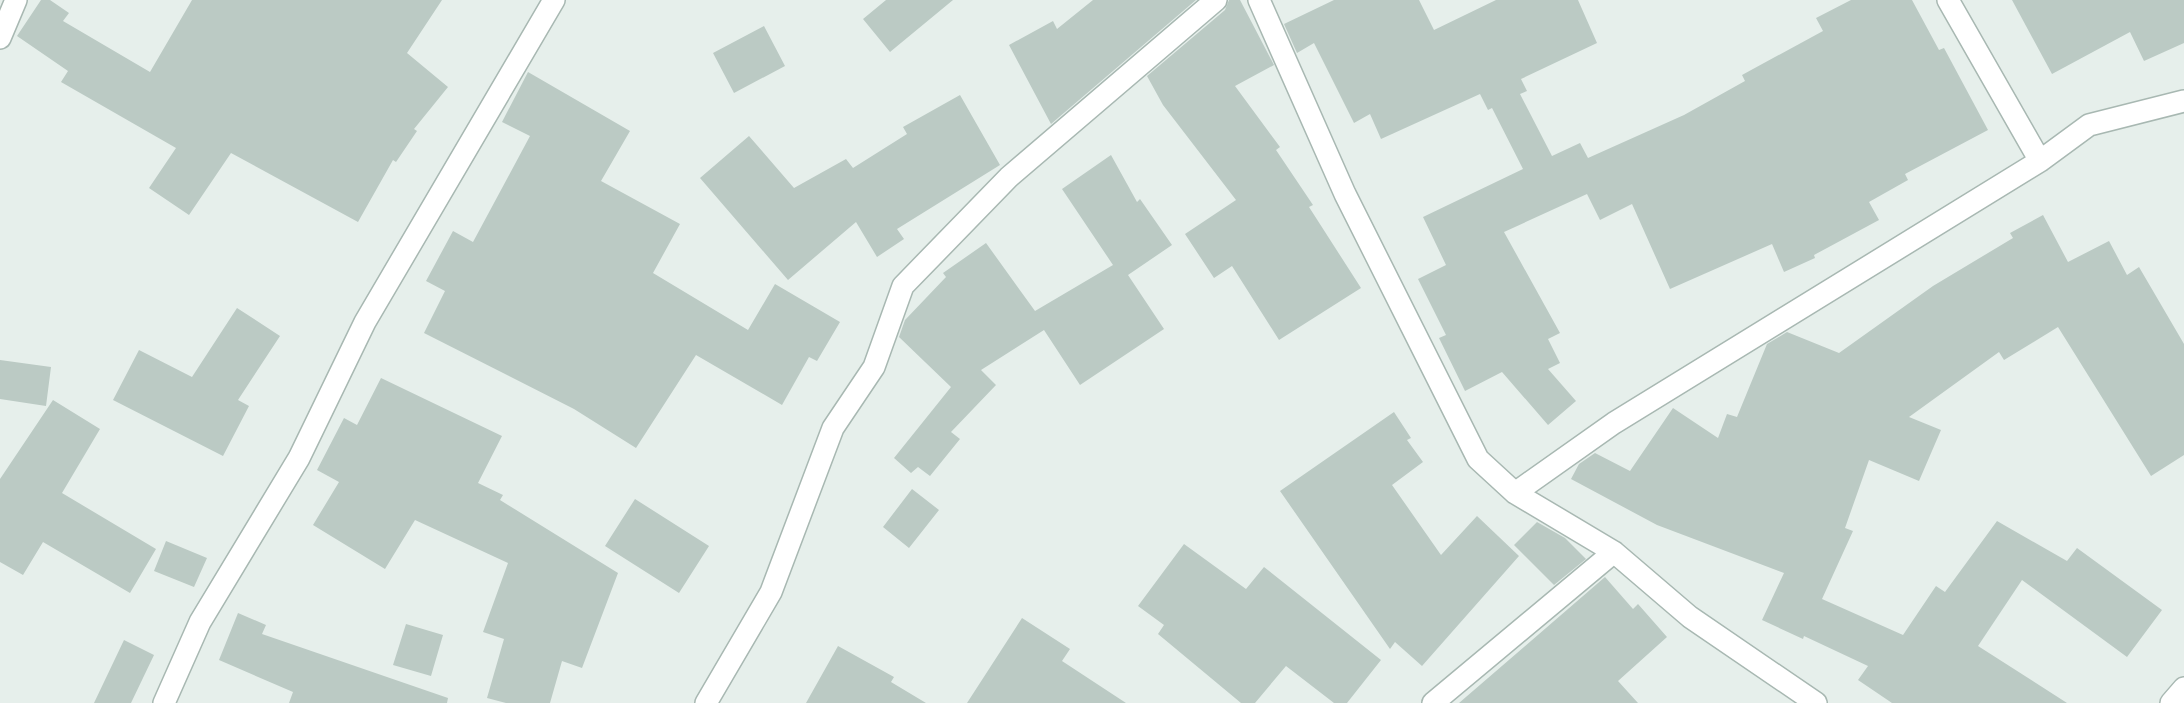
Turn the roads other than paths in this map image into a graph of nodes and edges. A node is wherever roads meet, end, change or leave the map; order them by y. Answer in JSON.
{"nodes":[{"id":1,"x":16,"y":0,"type":"edge"},
{"id":2,"x":554,"y":0,"type":"edge"},
{"id":3,"x":1216,"y":0,"type":"edge"},
{"id":4,"x":1259,"y":0,"type":"edge"},
{"id":5,"x":1948,"y":0,"type":"edge"},
{"id":6,"x":0,"y":38,"type":"edge"},
{"id":7,"x":2184,"y":101,"type":"edge"},
{"id":8,"x":2040,"y":161,"type":"junction"},
{"id":9,"x":1515,"y":493,"type":"junction"},
{"id":10,"x":1614,"y":552,"type":"junction"},
{"id":11,"x":2184,"y":688,"type":"edge"},
{"id":12,"x":164,"y":703,"type":"edge"},
{"id":13,"x":706,"y":703,"type":"edge"},
{"id":14,"x":1433,"y":703,"type":"edge"},
{"id":15,"x":1816,"y":703,"type":"edge"},
{"id":16,"x":2171,"y":703,"type":"edge"}],
"edges":[{"from":1,"to":6,"type":"street"},
{"from":2,"to":12,"type":"street"},
{"from":3,"to":13,"type":"street"},
{"from":4,"to":9,"type":"street"},
{"from":5,"to":8,"type":"street"},
{"from":7,"to":8,"type":"street"},
{"from":8,"to":9,"type":"street"},
{"from":9,"to":10,"type":"street"},
{"from":10,"to":14,"type":"street"},
{"from":10,"to":15,"type":"street"},
{"from":11,"to":16,"type":"street"}]}
